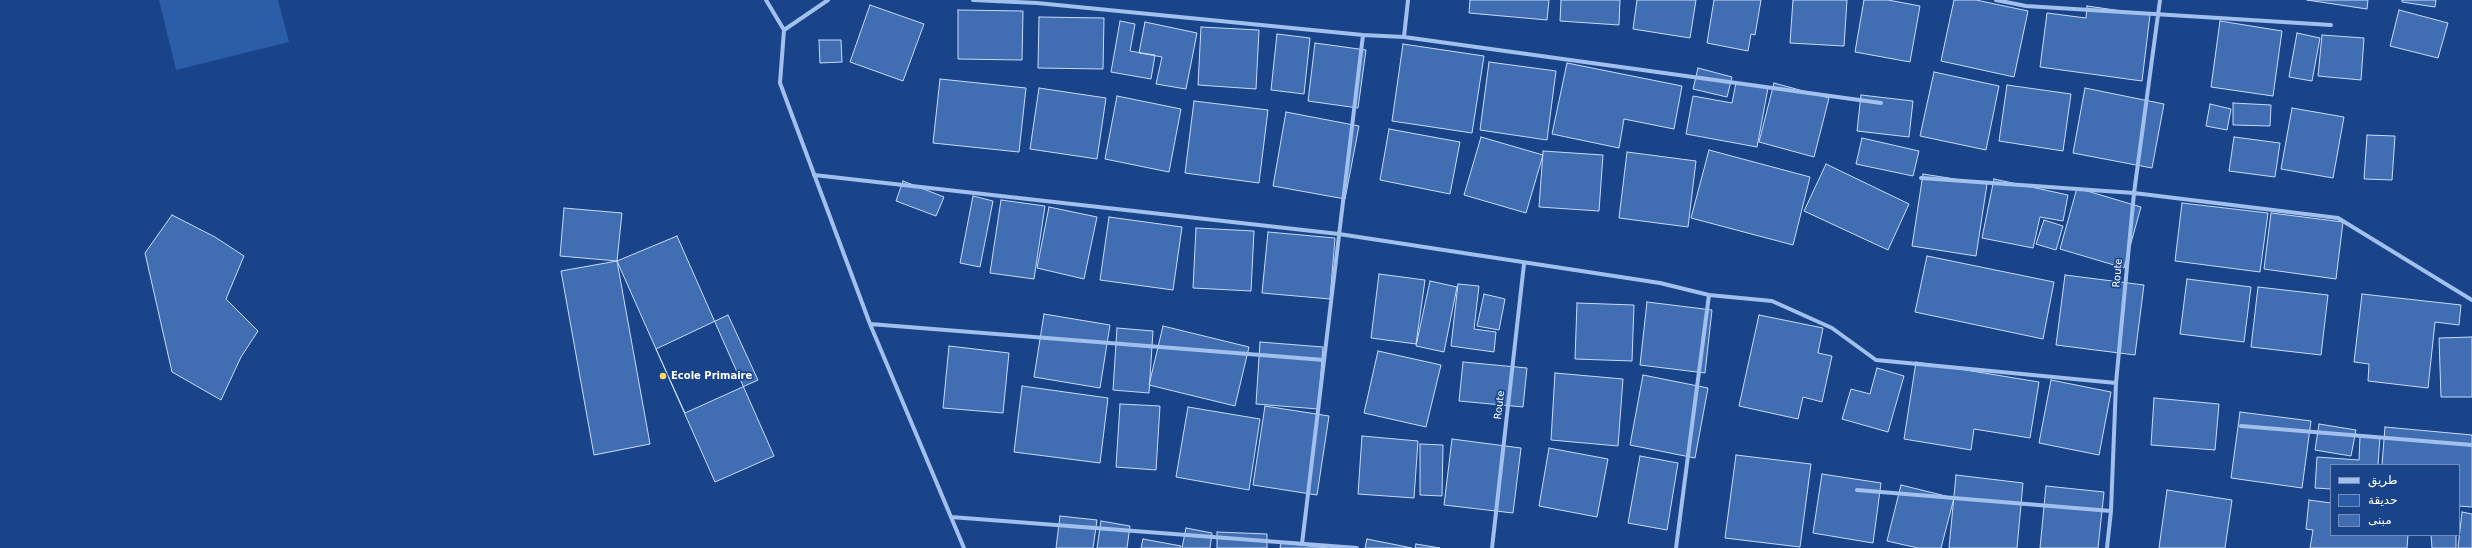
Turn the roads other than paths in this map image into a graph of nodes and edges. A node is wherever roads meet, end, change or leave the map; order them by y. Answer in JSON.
{"nodes":[{"id":1,"x":766,"y":0,"type":"edge"},
{"id":2,"x":828,"y":0,"type":"edge"},
{"id":3,"x":973,"y":0,"type":"edge"},
{"id":4,"x":1408,"y":0,"type":"edge"},
{"id":5,"x":1996,"y":0,"type":"edge"},
{"id":6,"x":2160,"y":0,"type":"edge"},
{"id":7,"x":2158,"y":13,"type":"junction"},
{"id":8,"x":2331,"y":25,"type":"dead end"},
{"id":9,"x":784,"y":30,"type":"junction"},
{"id":10,"x":1363,"y":35,"type":"junction"},
{"id":11,"x":1404,"y":37,"type":"junction"},
{"id":12,"x":1881,"y":103,"type":"dead end"},
{"id":13,"x":814,"y":175,"type":"junction"},
{"id":14,"x":1921,"y":178,"type":"dead end"},
{"id":15,"x":2134,"y":193,"type":"junction"},
{"id":16,"x":1339,"y":234,"type":"junction"},
{"id":17,"x":1524,"y":264,"type":"junction"},
{"id":18,"x":1709,"y":295,"type":"junction"},
{"id":19,"x":2472,"y":300,"type":"edge"},
{"id":20,"x":870,"y":324,"type":"junction"},
{"id":21,"x":1324,"y":360,"type":"junction"},
{"id":22,"x":2116,"y":383,"type":"junction"},
{"id":23,"x":2241,"y":426,"type":"dead end"},
{"id":24,"x":2472,"y":445,"type":"edge"},
{"id":25,"x":1857,"y":490,"type":"dead end"},
{"id":26,"x":2111,"y":511,"type":"junction"},
{"id":27,"x":951,"y":517,"type":"junction"},
{"id":28,"x":1302,"y":544,"type":"junction"},
{"id":29,"x":964,"y":548,"type":"edge"},
{"id":30,"x":1357,"y":548,"type":"edge"},
{"id":31,"x":1492,"y":548,"type":"edge"},
{"id":32,"x":1676,"y":548,"type":"edge"},
{"id":33,"x":2107,"y":548,"type":"edge"}],
"edges":[{"from":1,"to":9,"type":"street"},
{"from":2,"to":9,"type":"street"},
{"from":3,"to":10,"type":"street"},
{"from":4,"to":11,"type":"street"},
{"from":5,"to":7,"type":"street"},
{"from":6,"to":7,"type":"street","name":"Route"},
{"from":7,"to":8,"type":"street"},
{"from":7,"to":15,"type":"street","name":"Route"},
{"from":9,"to":13,"type":"street"},
{"from":10,"to":11,"type":"street"},
{"from":10,"to":16,"type":"street"},
{"from":11,"to":12,"type":"street"},
{"from":13,"to":16,"type":"street"},
{"from":13,"to":20,"type":"street"},
{"from":14,"to":15,"type":"street"},
{"from":15,"to":19,"type":"street"},
{"from":15,"to":22,"type":"street","name":"Route"},
{"from":16,"to":17,"type":"street"},
{"from":16,"to":21,"type":"street"},
{"from":17,"to":18,"type":"street"},
{"from":17,"to":31,"type":"street","name":"Route"},
{"from":18,"to":22,"type":"street"},
{"from":18,"to":32,"type":"street"},
{"from":20,"to":21,"type":"street"},
{"from":20,"to":27,"type":"street"},
{"from":21,"to":28,"type":"street"},
{"from":22,"to":26,"type":"street","name":"Route"},
{"from":23,"to":24,"type":"street"},
{"from":25,"to":26,"type":"street"},
{"from":26,"to":33,"type":"street","name":"Route"},
{"from":27,"to":28,"type":"street"},
{"from":27,"to":29,"type":"street"},
{"from":28,"to":30,"type":"street"}]}
